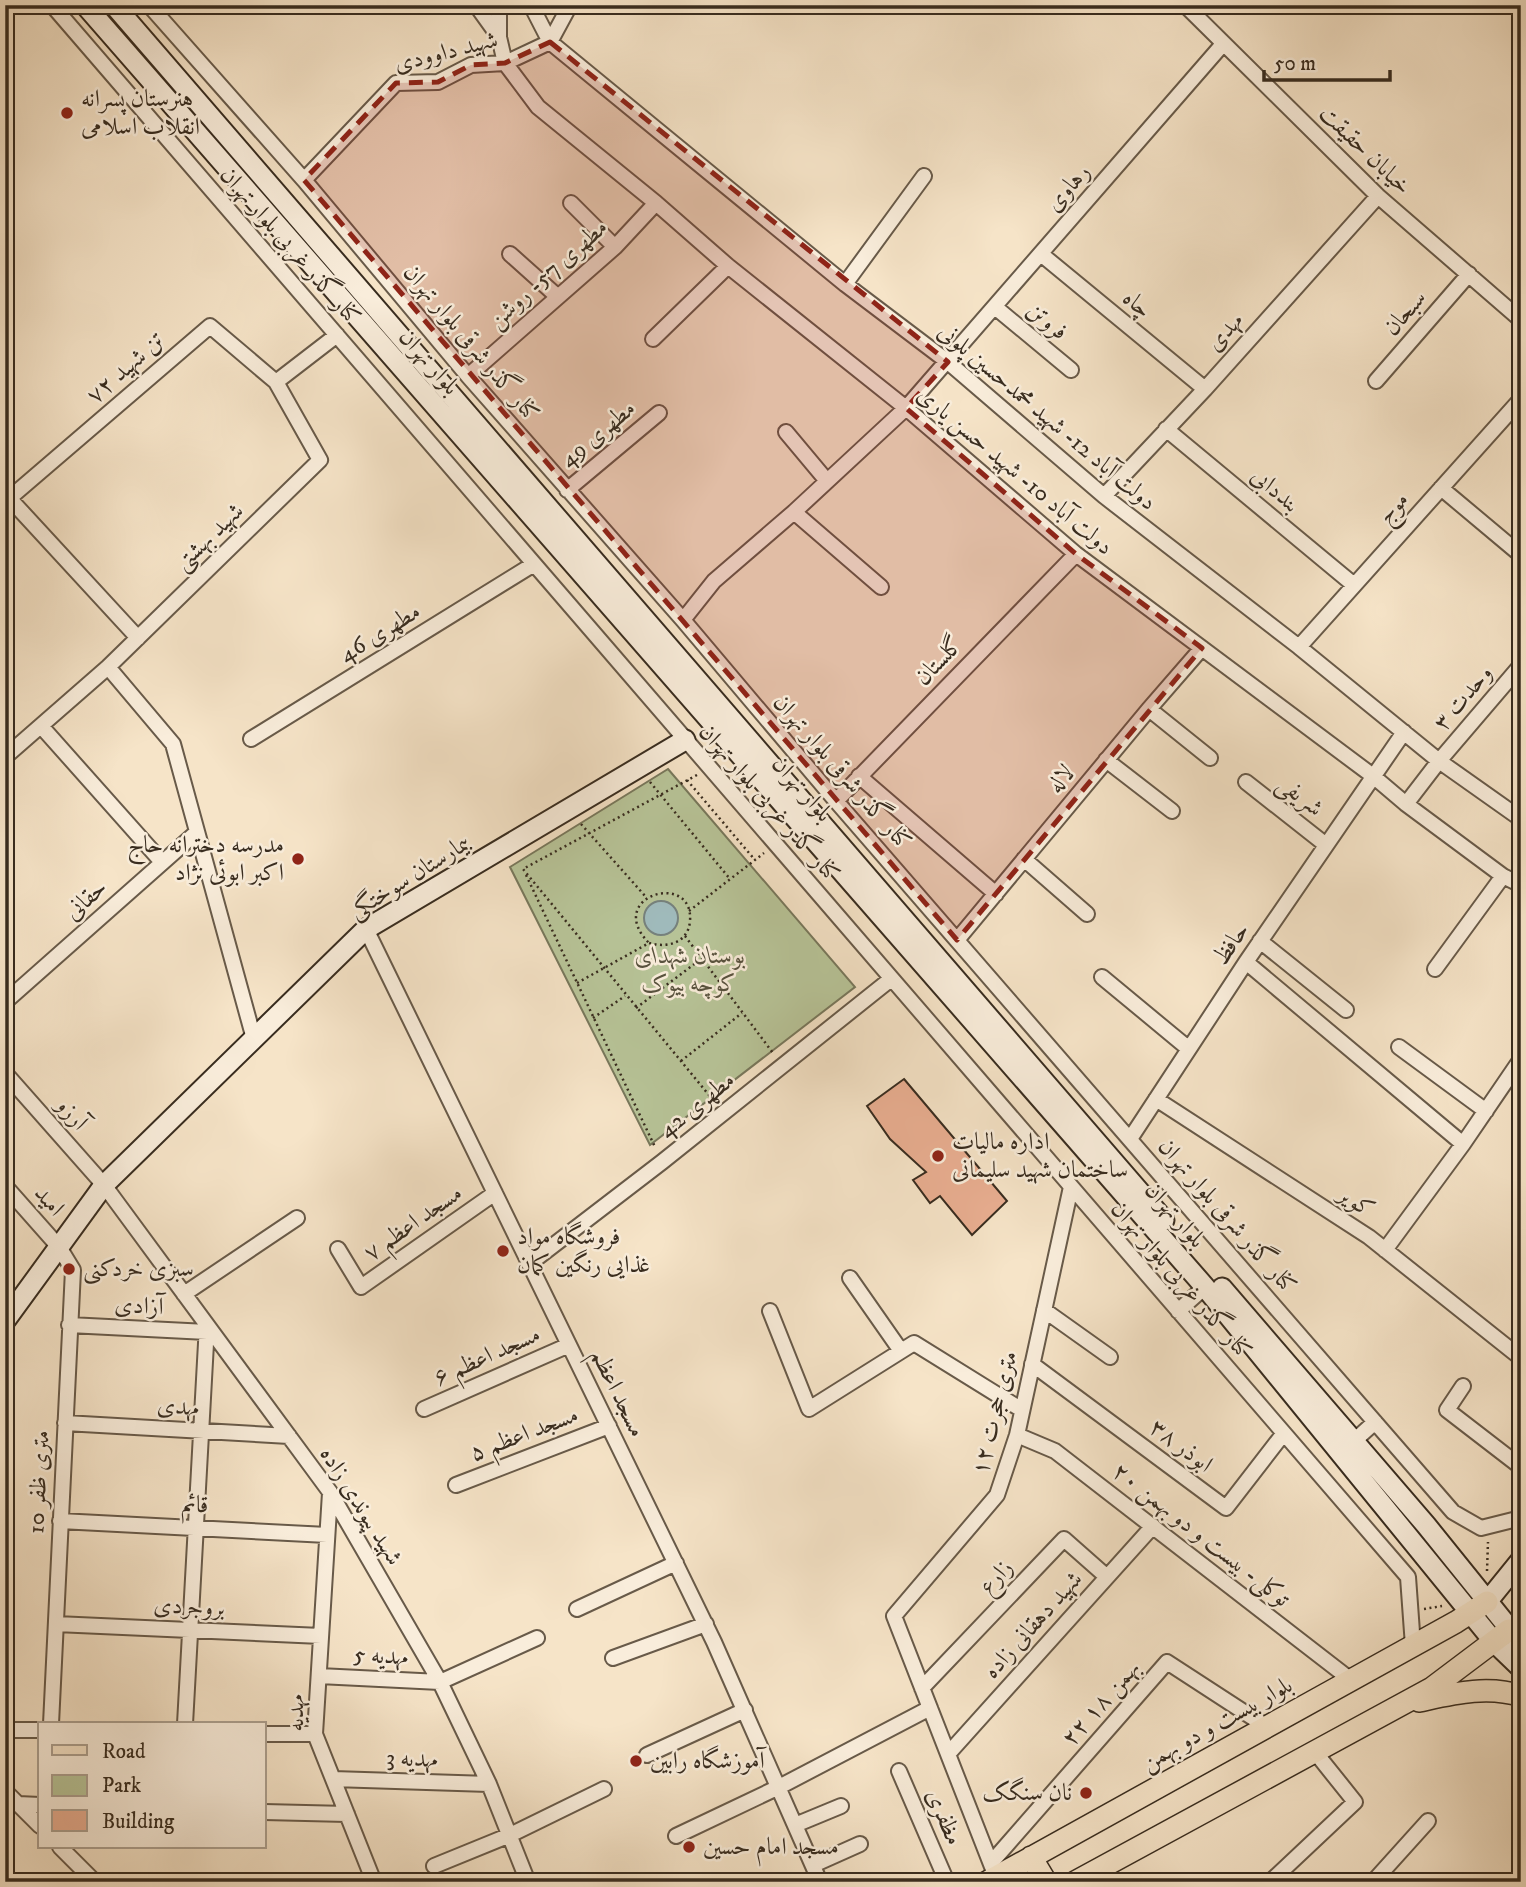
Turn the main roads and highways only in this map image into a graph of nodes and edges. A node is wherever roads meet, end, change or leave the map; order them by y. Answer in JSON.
{"nodes":[{"id":1,"x":85,"y":5,"type":"edge"},
{"id":2,"x":114,"y":5,"type":"edge"},
{"id":3,"x":685,"y":740,"type":"road end"},
{"id":4,"x":5,"y":1321,"type":"edge"},
{"id":5,"x":1521,"y":1560,"type":"edge"},
{"id":6,"x":1479,"y":1608,"type":"junction"},
{"id":7,"x":1512,"y":1633,"type":"edge"},
{"id":8,"x":1521,"y":1668,"type":"edge"},
{"id":9,"x":1521,"y":1696,"type":"edge"},
{"id":10,"x":1403,"y":1704,"type":"junction"},
{"id":11,"x":1031,"y":1857,"type":"junction"},
{"id":12,"x":991,"y":1874,"type":"edge"},
{"id":13,"x":1101,"y":1876,"type":"edge"},
{"id":14,"x":1046,"y":1882,"type":"edge"},
{"id":15,"x":1075,"y":1882,"type":"edge"}],
"edges":[{"from":1,"to":6,"type":"main road","name":"بلوار تهران"},
{"from":2,"to":6,"type":"main road","name":"بلوار تهران"},
{"from":3,"to":4,"type":"main road","name":"بیمارستان سوختگی"},
{"from":5,"to":6,"type":"main road"},
{"from":6,"to":7,"type":"main road"},
{"from":6,"to":11,"type":"main road","name":"بلوار بیست و دو بهمن"},
{"from":7,"to":8,"type":"main road"},
{"from":7,"to":10,"type":"main road"},
{"from":9,"to":10,"type":"main road"},
{"from":10,"to":13,"type":"main road"},
{"from":11,"to":12,"type":"main road","name":"بلوار بیست و دو بهمن"},
{"from":11,"to":14,"type":"main road"},
{"from":13,"to":15,"type":"main road"}]}
